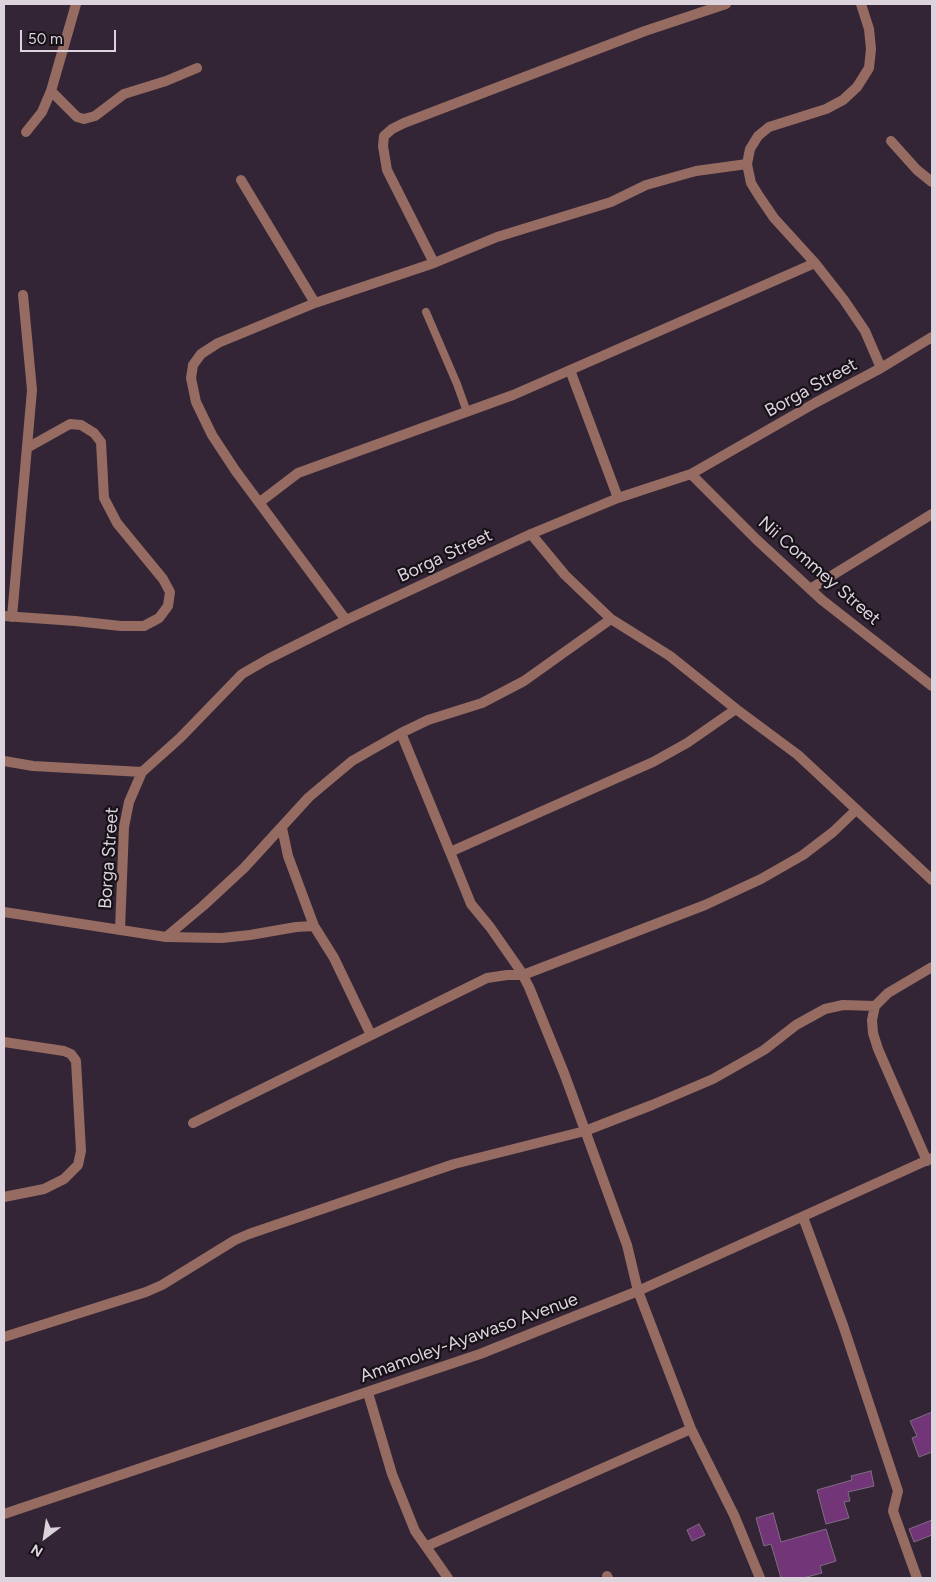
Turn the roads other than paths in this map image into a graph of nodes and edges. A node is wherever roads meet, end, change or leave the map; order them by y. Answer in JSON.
{"nodes":[{"id":1,"x":76,"y":4,"type":"edge"},
{"id":2,"x":726,"y":4,"type":"edge"},
{"id":3,"x":861,"y":4,"type":"edge"},
{"id":4,"x":197,"y":68,"type":"dead end"},
{"id":5,"x":51,"y":92,"type":"junction"},
{"id":6,"x":26,"y":132,"type":"dead end"},
{"id":7,"x":891,"y":141,"type":"dead end"},
{"id":8,"x":747,"y":164,"type":"junction"},
{"id":9,"x":241,"y":180,"type":"dead end"},
{"id":10,"x":932,"y":182,"type":"edge"},
{"id":11,"x":434,"y":263,"type":"junction"},
{"id":12,"x":815,"y":263,"type":"junction"},
{"id":13,"x":23,"y":294,"type":"dead end"},
{"id":14,"x":315,"y":303,"type":"junction"},
{"id":15,"x":426,"y":312,"type":"dead end"},
{"id":16,"x":932,"y":337,"type":"edge"},
{"id":17,"x":881,"y":368,"type":"junction"},
{"id":18,"x":570,"y":370,"type":"junction"},
{"id":19,"x":467,"y":412,"type":"junction"},
{"id":20,"x":27,"y":448,"type":"junction"},
{"id":21,"x":691,"y":474,"type":"junction"},
{"id":22,"x":618,"y":498,"type":"junction"},
{"id":23,"x":260,"y":502,"type":"junction"},
{"id":24,"x":932,"y":514,"type":"edge"},
{"id":25,"x":531,"y":534,"type":"junction"},
{"id":26,"x":810,"y":589,"type":"junction"},
{"id":27,"x":8,"y":616,"type":"edge"},
{"id":28,"x":611,"y":619,"type":"junction"},
{"id":29,"x":346,"y":620,"type":"junction"},
{"id":30,"x":932,"y":686,"type":"edge"},
{"id":31,"x":736,"y":709,"type":"junction"},
{"id":32,"x":401,"y":733,"type":"junction"},
{"id":33,"x":4,"y":761,"type":"edge"},
{"id":34,"x":142,"y":772,"type":"junction"},
{"id":35,"x":856,"y":810,"type":"junction"},
{"id":36,"x":282,"y":828,"type":"junction"},
{"id":37,"x":450,"y":852,"type":"junction"},
{"id":38,"x":932,"y":880,"type":"edge"},
{"id":39,"x":4,"y":912,"type":"edge"},
{"id":40,"x":314,"y":926,"type":"junction"},
{"id":41,"x":120,"y":930,"type":"junction"},
{"id":42,"x":166,"y":937,"type":"junction"},
{"id":43,"x":932,"y":967,"type":"edge"},
{"id":44,"x":523,"y":975,"type":"junction"},
{"id":45,"x":875,"y":1006,"type":"junction"},
{"id":46,"x":371,"y":1035,"type":"junction"},
{"id":47,"x":4,"y":1042,"type":"edge"},
{"id":48,"x":193,"y":1123,"type":"dead end"},
{"id":49,"x":585,"y":1130,"type":"junction"},
{"id":50,"x":930,"y":1159,"type":"edge"},
{"id":51,"x":4,"y":1197,"type":"edge"},
{"id":52,"x":803,"y":1217,"type":"junction"},
{"id":53,"x":638,"y":1291,"type":"junction"},
{"id":54,"x":4,"y":1337,"type":"edge"},
{"id":55,"x":368,"y":1393,"type":"junction"},
{"id":56,"x":691,"y":1429,"type":"junction"},
{"id":57,"x":4,"y":1514,"type":"edge"},
{"id":58,"x":426,"y":1546,"type":"junction"},
{"id":59,"x":448,"y":1578,"type":"edge"},
{"id":60,"x":760,"y":1578,"type":"edge"},
{"id":61,"x":917,"y":1578,"type":"edge"}],
"edges":[{"from":1,"to":5,"type":"street"},
{"from":2,"to":11,"type":"street"},
{"from":3,"to":8,"type":"street"},
{"from":4,"to":5,"type":"street"},
{"from":5,"to":6,"type":"street"},
{"from":7,"to":10,"type":"street"},
{"from":8,"to":11,"type":"street"},
{"from":8,"to":12,"type":"street"},
{"from":9,"to":14,"type":"street"},
{"from":11,"to":14,"type":"street"},
{"from":12,"to":17,"type":"street"},
{"from":12,"to":18,"type":"street"},
{"from":13,"to":20,"type":"street"},
{"from":14,"to":23,"type":"street"},
{"from":15,"to":19,"type":"lane"},
{"from":16,"to":17,"type":"street","name":"Borga Street"},
{"from":17,"to":21,"type":"street","name":"Borga Street"},
{"from":18,"to":19,"type":"street"},
{"from":18,"to":22,"type":"street"},
{"from":19,"to":23,"type":"street"},
{"from":20,"to":27,"type":"street"},
{"from":20,"to":27,"type":"street"},
{"from":21,"to":22,"type":"street","name":"Borga Street"},
{"from":21,"to":26,"type":"street","name":"Nii Commey Street"},
{"from":22,"to":25,"type":"street","name":"Borga Street"},
{"from":23,"to":29,"type":"street"},
{"from":24,"to":26,"type":"street"},
{"from":25,"to":28,"type":"street"},
{"from":25,"to":29,"type":"street","name":"Borga Street"},
{"from":26,"to":30,"type":"street","name":"Nii Commey Street"},
{"from":28,"to":31,"type":"street"},
{"from":28,"to":32,"type":"street"},
{"from":29,"to":34,"type":"street","name":"Borga Street"},
{"from":31,"to":35,"type":"street"},
{"from":31,"to":37,"type":"street"},
{"from":32,"to":36,"type":"street"},
{"from":32,"to":37,"type":"street"},
{"from":33,"to":34,"type":"street"},
{"from":34,"to":41,"type":"street","name":"Borga Street"},
{"from":35,"to":38,"type":"street"},
{"from":35,"to":44,"type":"street"},
{"from":36,"to":40,"type":"street"},
{"from":36,"to":42,"type":"street"},
{"from":37,"to":44,"type":"street"},
{"from":39,"to":41,"type":"street"},
{"from":40,"to":42,"type":"street"},
{"from":40,"to":46,"type":"street"},
{"from":41,"to":42,"type":"street"},
{"from":43,"to":45,"type":"street"},
{"from":44,"to":46,"type":"street"},
{"from":44,"to":49,"type":"street"},
{"from":45,"to":49,"type":"street"},
{"from":45,"to":50,"type":"street"},
{"from":46,"to":48,"type":"street"},
{"from":47,"to":51,"type":"street"},
{"from":49,"to":53,"type":"street"},
{"from":49,"to":54,"type":"street"},
{"from":50,"to":52,"type":"street","name":"Amamoley-Ayawaso Avenue"},
{"from":52,"to":53,"type":"street","name":"Amamoley-Ayawaso Avenue"},
{"from":52,"to":61,"type":"street"},
{"from":53,"to":55,"type":"street","name":"Amamoley-Ayawaso Avenue"},
{"from":53,"to":56,"type":"street"},
{"from":55,"to":57,"type":"street","name":"Amamoley-Ayawaso Avenue"},
{"from":55,"to":58,"type":"street"},
{"from":56,"to":58,"type":"street"},
{"from":56,"to":60,"type":"street"},
{"from":58,"to":59,"type":"street"}]}
